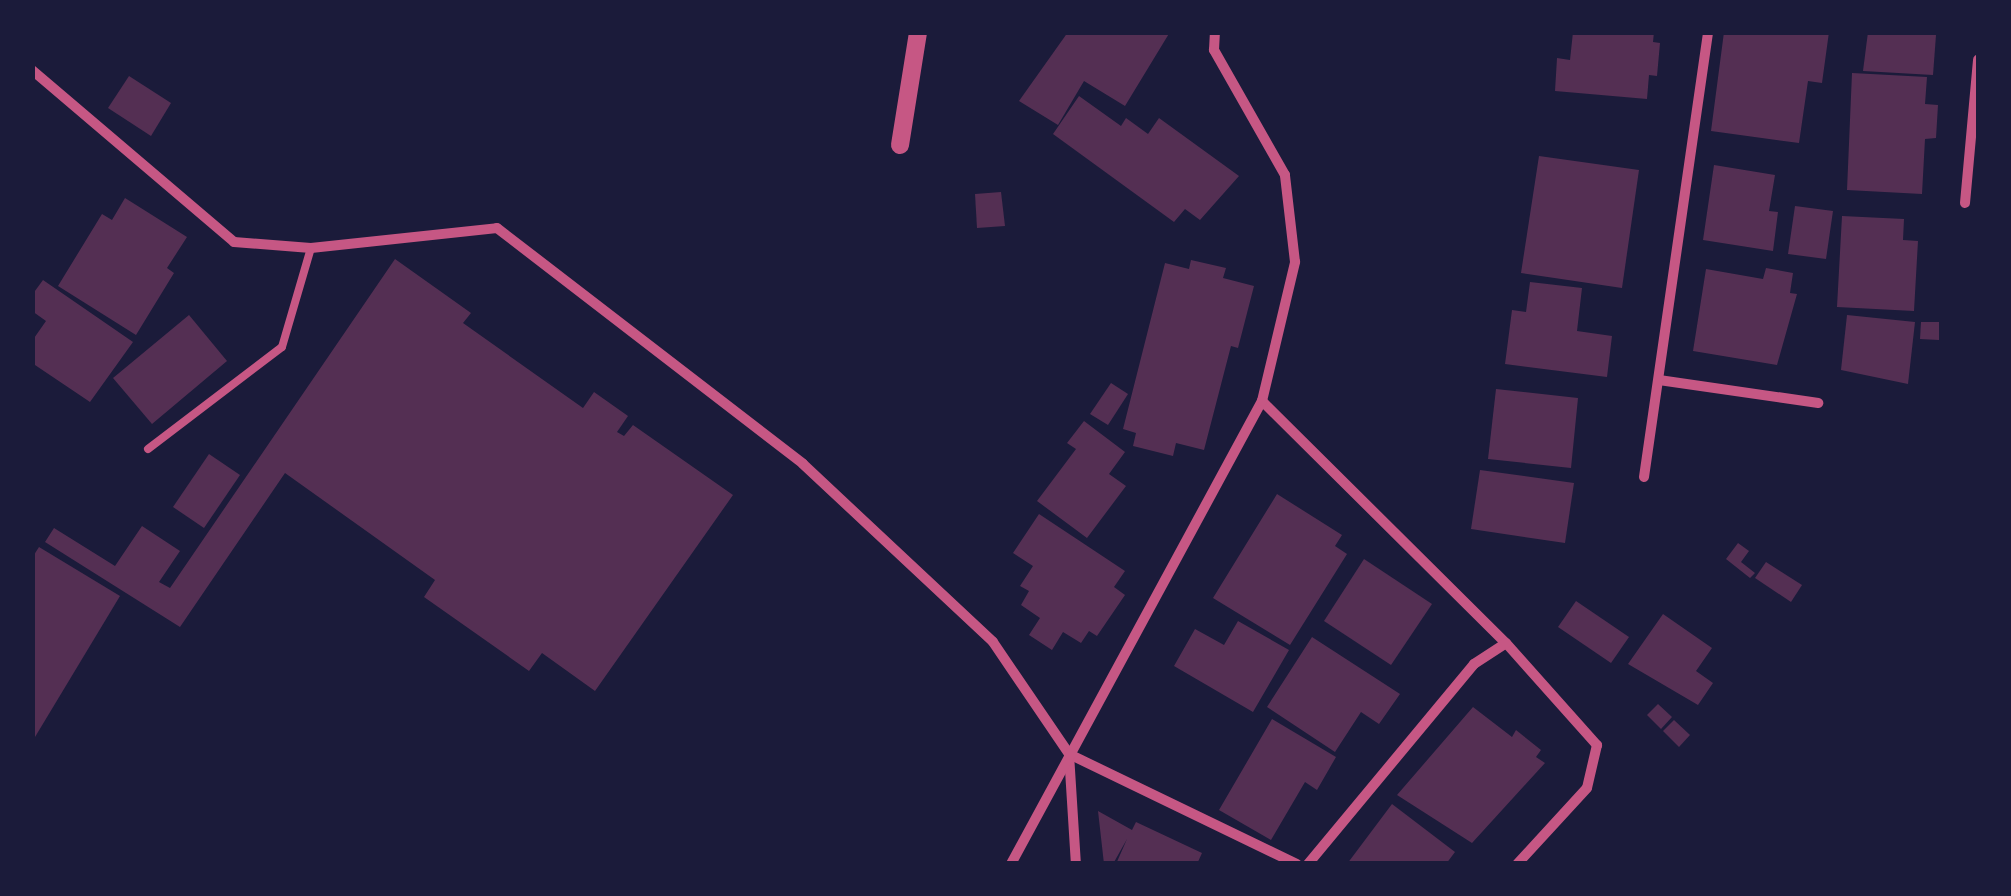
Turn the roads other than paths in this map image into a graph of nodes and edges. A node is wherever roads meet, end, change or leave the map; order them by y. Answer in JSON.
{"nodes":[{"id":1,"x":918,"y":32,"type":"edge"},
{"id":2,"x":1215,"y":32,"type":"edge"},
{"id":3,"x":1708,"y":32,"type":"edge"},
{"id":4,"x":1978,"y":60,"type":"edge"},
{"id":5,"x":32,"y":70,"type":"edge"},
{"id":6,"x":900,"y":146,"type":"dead end"},
{"id":7,"x":1965,"y":202,"type":"dead end"},
{"id":8,"x":310,"y":248,"type":"junction"},
{"id":9,"x":1658,"y":380,"type":"junction"},
{"id":10,"x":1262,"y":401,"type":"junction"},
{"id":11,"x":1818,"y":403,"type":"dead end"},
{"id":12,"x":148,"y":448,"type":"dead end"},
{"id":13,"x":1644,"y":477,"type":"dead end"},
{"id":14,"x":1506,"y":644,"type":"junction"},
{"id":15,"x":1069,"y":754,"type":"junction"},
{"id":16,"x":1012,"y":864,"type":"edge"},
{"id":17,"x":1076,"y":864,"type":"edge"},
{"id":18,"x":1296,"y":864,"type":"edge"},
{"id":19,"x":1308,"y":864,"type":"edge"},
{"id":20,"x":1517,"y":864,"type":"edge"}],
"edges":[{"from":1,"to":6,"type":"street"},
{"from":2,"to":10,"type":"street"},
{"from":3,"to":9,"type":"street"},
{"from":4,"to":7,"type":"street"},
{"from":5,"to":8,"type":"street"},
{"from":8,"to":12,"type":"lane"},
{"from":8,"to":15,"type":"street"},
{"from":9,"to":11,"type":"street"},
{"from":9,"to":13,"type":"street"},
{"from":10,"to":14,"type":"street"},
{"from":10,"to":15,"type":"street"},
{"from":14,"to":19,"type":"street"},
{"from":14,"to":20,"type":"street"},
{"from":15,"to":16,"type":"street"},
{"from":15,"to":17,"type":"street"},
{"from":15,"to":18,"type":"street"}]}
